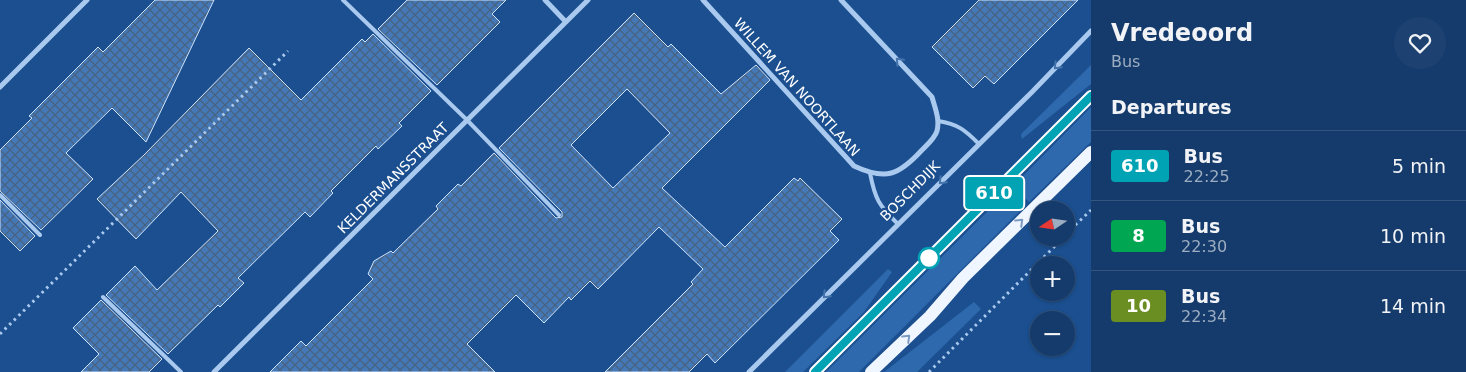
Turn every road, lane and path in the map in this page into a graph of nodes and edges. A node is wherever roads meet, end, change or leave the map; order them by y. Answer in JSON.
{"nodes":[{"id":1,"x":87,"y":0,"type":"edge"},
{"id":2,"x":343,"y":0,"type":"edge"},
{"id":3,"x":544,"y":0,"type":"edge"},
{"id":4,"x":588,"y":0,"type":"edge"},
{"id":5,"x":703,"y":0,"type":"edge"},
{"id":6,"x":842,"y":0,"type":"edge"},
{"id":7,"x":566,"y":22,"type":"junction"},
{"id":8,"x":1091,"y":31,"type":"edge"},
{"id":9,"x":288,"y":51,"type":"dead end"},
{"id":10,"x":0,"y":87,"type":"edge"},
{"id":11,"x":1091,"y":96,"type":"edge"},
{"id":12,"x":466,"y":120,"type":"junction"},
{"id":13,"x":938,"y":121,"type":"junction"},
{"id":14,"x":979,"y":144,"type":"junction"},
{"id":15,"x":1091,"y":152,"type":"edge"},
{"id":16,"x":870,"y":173,"type":"junction"},
{"id":17,"x":0,"y":195,"type":"edge"},
{"id":18,"x":1091,"y":210,"type":"edge"},
{"id":19,"x":559,"y":215,"type":"dead end"},
{"id":20,"x":898,"y":224,"type":"junction"},
{"id":21,"x":1075,"y":225,"type":"edge"},
{"id":22,"x":40,"y":235,"type":"dead end"},
{"id":23,"x":1055,"y":246,"type":"edge"},
{"id":24,"x":103,"y":296,"type":"dead end"},
{"id":25,"x":0,"y":334,"type":"edge"},
{"id":26,"x":182,"y":372,"type":"edge"},
{"id":27,"x":214,"y":372,"type":"edge"},
{"id":28,"x":749,"y":372,"type":"edge"},
{"id":29,"x":815,"y":372,"type":"edge"},
{"id":30,"x":871,"y":372,"type":"edge"},
{"id":31,"x":929,"y":372,"type":"edge"}],
"edges":[{"from":1,"to":10,"type":"street"},
{"from":2,"to":12,"type":"lane"},
{"from":3,"to":7,"type":"street"},
{"from":4,"to":7,"type":"street","name":"KELDERMANSSTRAAT"},
{"from":5,"to":16,"type":"street","name":"WILLEM VAN NOORTLAAN"},
{"from":13,"to":6,"type":"street","one_way":true},
{"from":7,"to":12,"type":"street","name":"KELDERMANSSTRAAT"},
{"from":8,"to":14,"type":"street","name":"BOSCHDIJK","one_way":true},
{"from":9,"to":25,"type":"path"},
{"from":11,"to":29,"type":"main road"},
{"from":12,"to":19,"type":"lane"},
{"from":12,"to":27,"type":"street","name":"KELDERMANSSTRAAT"},
{"from":13,"to":14,"type":"lane"},
{"from":13,"to":16,"type":"street"},
{"from":14,"to":20,"type":"street","name":"BOSCHDIJK","one_way":true},
{"from":30,"to":15,"type":"main road","one_way":true},
{"from":16,"to":20,"type":"lane"},
{"from":17,"to":22,"type":"lane"},
{"from":18,"to":21,"type":"path"},
{"from":20,"to":28,"type":"street","name":"BOSCHDIJK","one_way":true},
{"from":23,"to":31,"type":"path"},
{"from":24,"to":26,"type":"lane"}]}
